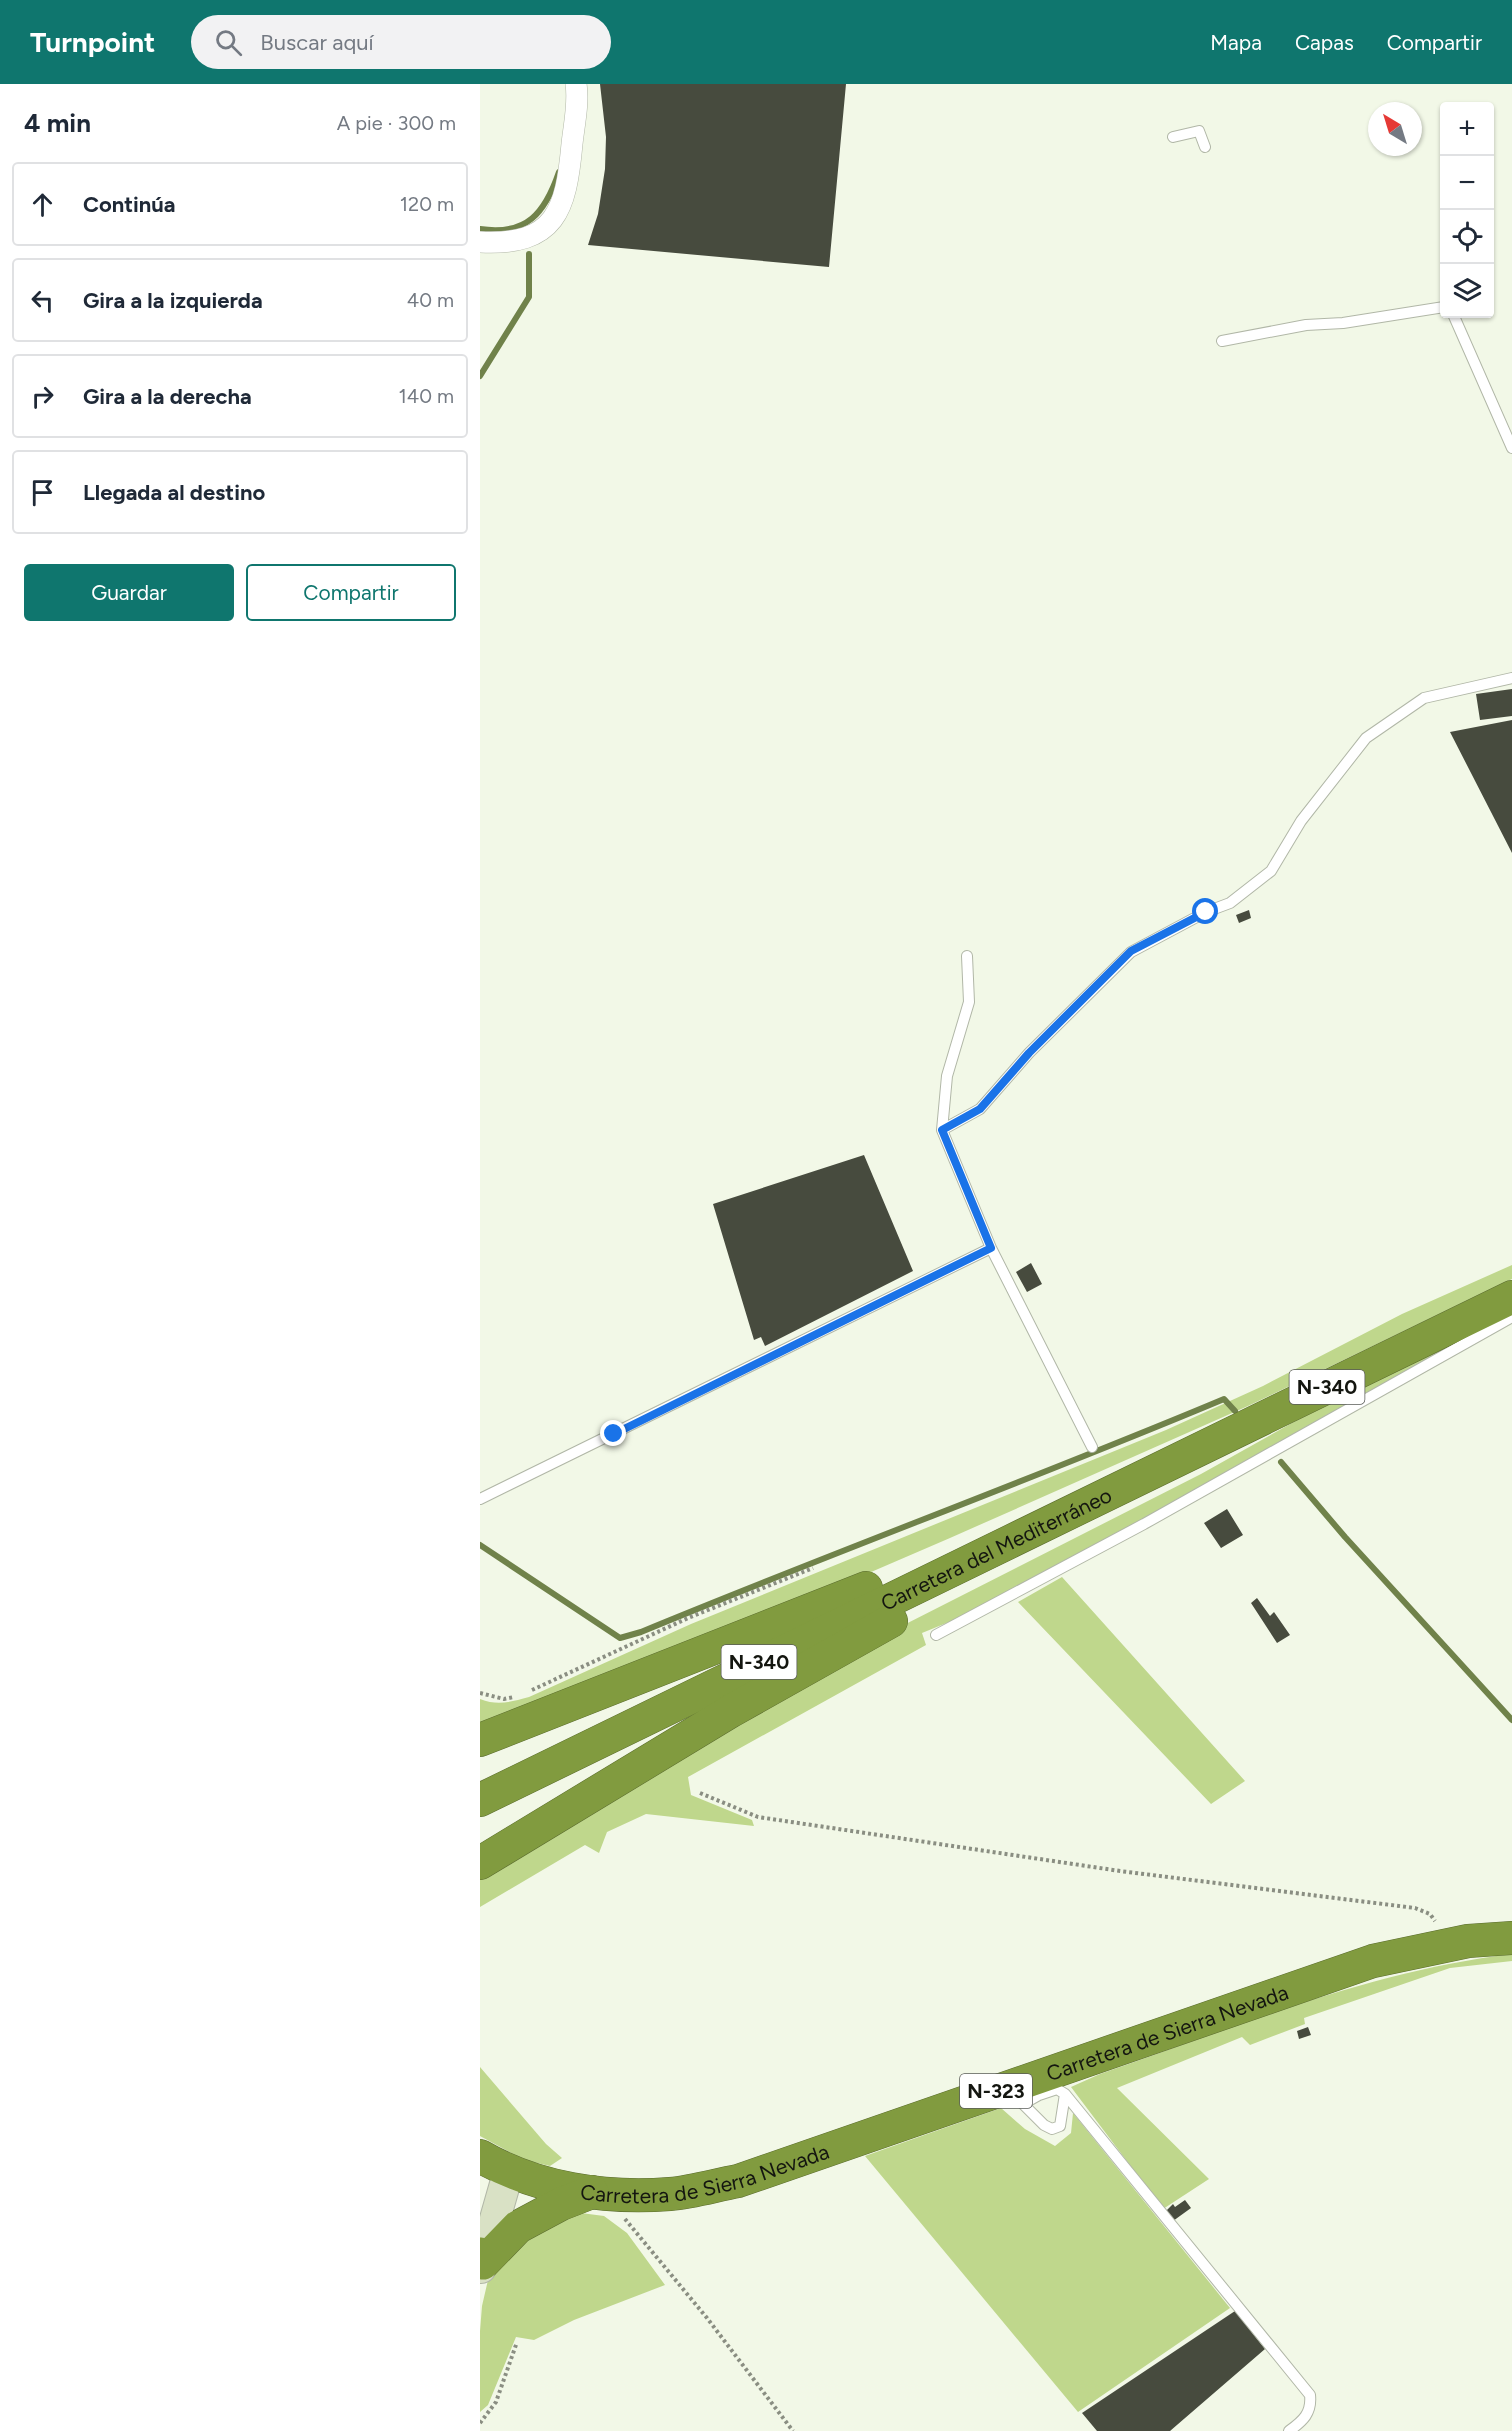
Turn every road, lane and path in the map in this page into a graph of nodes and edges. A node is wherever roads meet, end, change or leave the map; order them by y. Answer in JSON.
{"nodes":[{"id":1,"x":576,"y":84,"type":"edge"},
{"id":2,"x":1173,"y":137,"type":"dead end"},
{"id":3,"x":1205,"y":147,"type":"dead end"},
{"id":4,"x":480,"y":242,"type":"edge"},
{"id":5,"x":1440,"y":308,"type":"edge"},
{"id":6,"x":1455,"y":318,"type":"edge"},
{"id":7,"x":1222,"y":342,"type":"dead end"},
{"id":8,"x":1512,"y":448,"type":"edge"},
{"id":9,"x":1512,"y":678,"type":"edge"},
{"id":10,"x":967,"y":957,"type":"dead end"},
{"id":11,"x":942,"y":1130,"type":"junction"},
{"id":12,"x":991,"y":1248,"type":"junction"},
{"id":13,"x":1512,"y":1297,"type":"edge"},
{"id":14,"x":1512,"y":1317,"type":"edge"},
{"id":15,"x":1092,"y":1447,"type":"dead end"},
{"id":16,"x":1142,"y":1477,"type":"junction"},
{"id":17,"x":480,"y":1499,"type":"edge"},
{"id":18,"x":1039,"y":1526,"type":"junction"},
{"id":19,"x":813,"y":1568,"type":"dead end"},
{"id":20,"x":936,"y":1635,"type":"dead end"},
{"id":21,"x":480,"y":1693,"type":"edge"},
{"id":22,"x":480,"y":1740,"type":"edge"},
{"id":23,"x":700,"y":1793,"type":"dead end"},
{"id":24,"x":480,"y":1800,"type":"edge"},
{"id":25,"x":480,"y":1863,"type":"edge"},
{"id":26,"x":1512,"y":1938,"type":"edge"},
{"id":27,"x":1451,"y":1944,"type":"junction"},
{"id":28,"x":1035,"y":2087,"type":"junction"},
{"id":29,"x":1065,"y":2094,"type":"junction"},
{"id":30,"x":480,"y":2156,"type":"edge"},
{"id":31,"x":509,"y":2170,"type":"junction"},
{"id":32,"x":599,"y":2194,"type":"junction"},
{"id":33,"x":481,"y":2262,"type":"edge"},
{"id":34,"x":517,"y":2342,"type":"dead end"},
{"id":35,"x":480,"y":2423,"type":"edge"},
{"id":36,"x":793,"y":2431,"type":"edge"},
{"id":37,"x":1289,"y":2431,"type":"edge"}],
"edges":[{"from":1,"to":4,"type":"street"},
{"from":2,"to":3,"type":"lane"},
{"from":5,"to":7,"type":"lane"},
{"from":6,"to":8,"type":"lane"},
{"from":9,"to":11,"type":"lane"},
{"from":10,"to":11,"type":"lane"},
{"from":11,"to":12,"type":"lane"},
{"from":12,"to":15,"type":"lane"},
{"from":12,"to":17,"type":"lane"},
{"from":13,"to":16,"type":"highway","name":"Carretera del Mediterráneo","number":"N-340"},
{"from":14,"to":20,"type":"lane"},
{"from":16,"to":18,"type":"highway","name":"Carretera del Mediterráneo","number":"N-340"},
{"from":16,"to":22,"type":"highway"},
{"from":18,"to":24,"type":"highway","name":"Carretera del Mediterráneo","number":"N-340"},
{"from":18,"to":25,"type":"highway"},
{"from":19,"to":21,"type":"path"},
{"from":23,"to":27,"type":"path"},
{"from":26,"to":27,"type":"highway","name":"Carretera de Sierra Nevada","number":"N-323"},
{"from":27,"to":28,"type":"highway","name":"Carretera de Sierra Nevada","number":"N-323"},
{"from":28,"to":29,"type":"lane"},
{"from":28,"to":29,"type":"lane"},
{"from":28,"to":32,"type":"highway","name":"Carretera de Sierra Nevada","number":"N-323"},
{"from":29,"to":37,"type":"lane"},
{"from":30,"to":31,"type":"highway","name":"Carretera de Sierra Nevada","number":"N-323"},
{"from":31,"to":32,"type":"highway","name":"Carretera de Sierra Nevada","number":"N-323"},
{"from":31,"to":33,"type":"street"},
{"from":32,"to":33,"type":"highway"},
{"from":32,"to":36,"type":"path"},
{"from":34,"to":35,"type":"path"}]}
